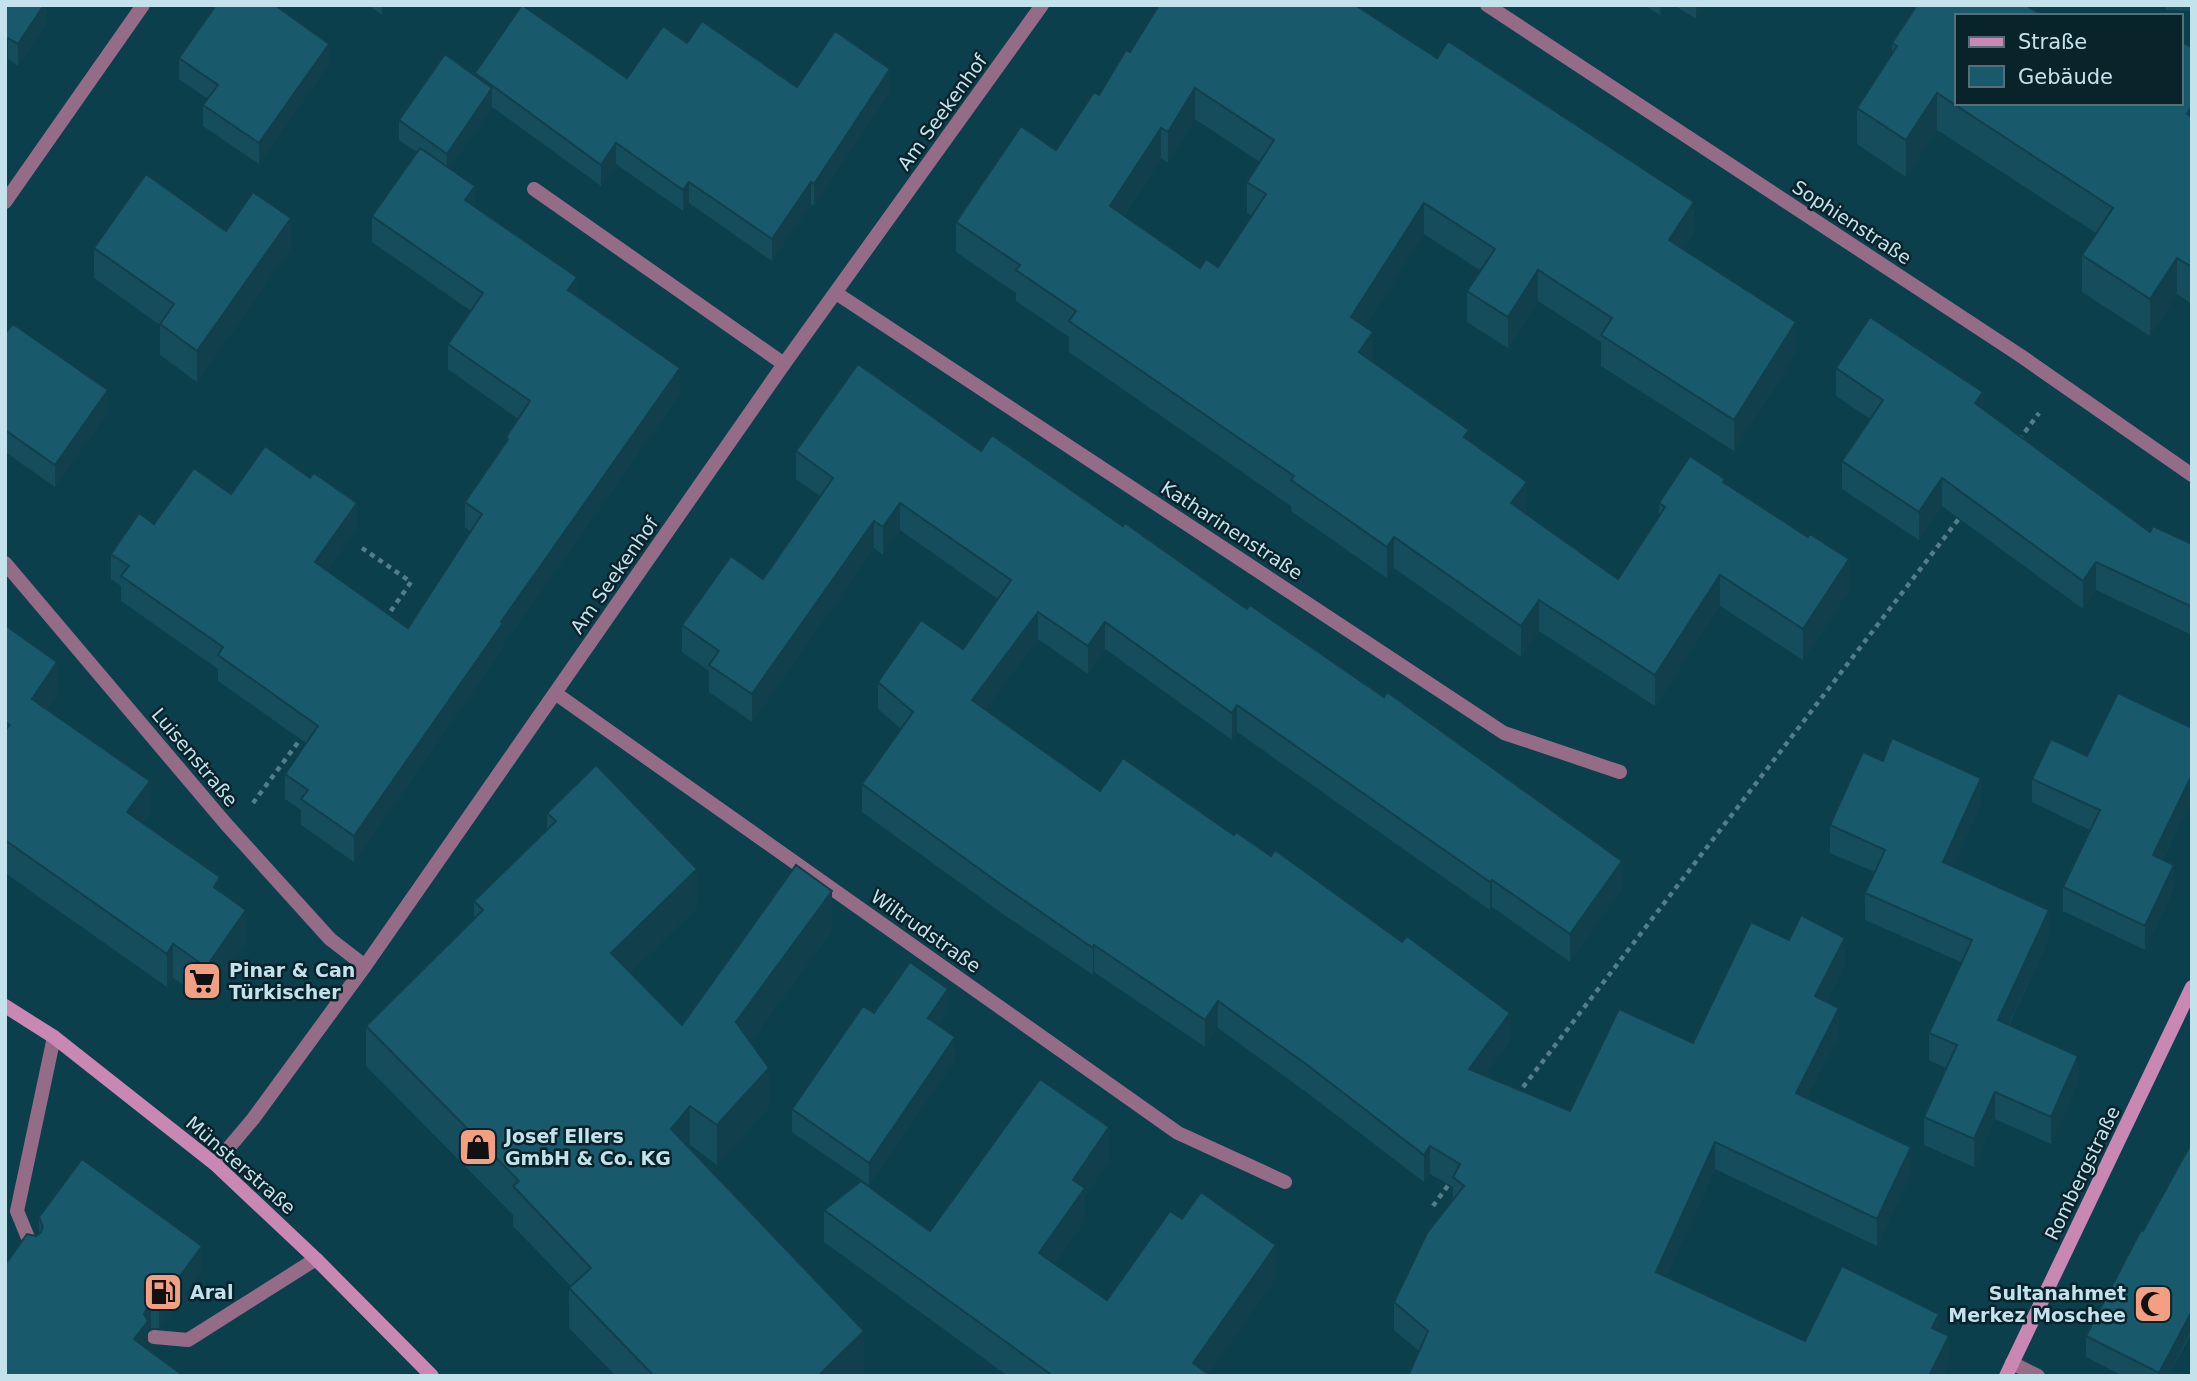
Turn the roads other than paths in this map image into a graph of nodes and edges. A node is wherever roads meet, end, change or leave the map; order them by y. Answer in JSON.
{"nodes":[{"id":1,"x":143,"y":5,"type":"edge"},
{"id":2,"x":1042,"y":5,"type":"edge"},
{"id":3,"x":1487,"y":5,"type":"edge"},
{"id":4,"x":534,"y":189,"type":"dead end"},
{"id":5,"x":5,"y":202,"type":"edge"},
{"id":6,"x":836,"y":293,"type":"junction"},
{"id":7,"x":784,"y":364,"type":"junction"},
{"id":8,"x":2192,"y":475,"type":"edge"},
{"id":9,"x":5,"y":562,"type":"edge"},
{"id":10,"x":555,"y":693,"type":"junction"},
{"id":11,"x":1620,"y":772,"type":"dead end"},
{"id":12,"x":365,"y":966,"type":"junction"},
{"id":13,"x":2192,"y":987,"type":"edge"},
{"id":14,"x":5,"y":1006,"type":"edge"},
{"id":15,"x":54,"y":1037,"type":"junction"},
{"id":16,"x":215,"y":1164,"type":"junction"},
{"id":17,"x":1284,"y":1182,"type":"dead end"},
{"id":18,"x":33,"y":1250,"type":"edge"},
{"id":19,"x":316,"y":1259,"type":"junction"},
{"id":20,"x":154,"y":1337,"type":"dead end"},
{"id":21,"x":2009,"y":1370,"type":"edge"},
{"id":22,"x":432,"y":1376,"type":"edge"},
{"id":23,"x":2038,"y":1376,"type":"edge"}],
"edges":[{"from":1,"to":5,"type":"street"},
{"from":2,"to":6,"type":"street","name":"Am Seekenhof"},
{"from":3,"to":8,"type":"street","name":"Sophienstraße"},
{"from":4,"to":7,"type":"street"},
{"from":6,"to":7,"type":"street","name":"Am Seekenhof"},
{"from":6,"to":11,"type":"street","name":"Katharinenstraße"},
{"from":7,"to":10,"type":"street","name":"Am Seekenhof"},
{"from":9,"to":12,"type":"street","name":"Luisenstraße"},
{"from":10,"to":12,"type":"street","name":"Am Seekenhof"},
{"from":10,"to":17,"type":"street","name":"Wiltrudstraße"},
{"from":12,"to":16,"type":"street","name":"Am Seekenhof"},
{"from":13,"to":21,"type":"main road","name":"Rombergstraße"},
{"from":14,"to":15,"type":"main road","name":"Münsterstraße"},
{"from":15,"to":16,"type":"main road","name":"Münsterstraße"},
{"from":15,"to":18,"type":"street"},
{"from":16,"to":19,"type":"main road","name":"Münsterstraße"},
{"from":19,"to":20,"type":"street"},
{"from":19,"to":22,"type":"main road","name":"Münsterstraße"},
{"from":21,"to":23,"type":"street"}]}
